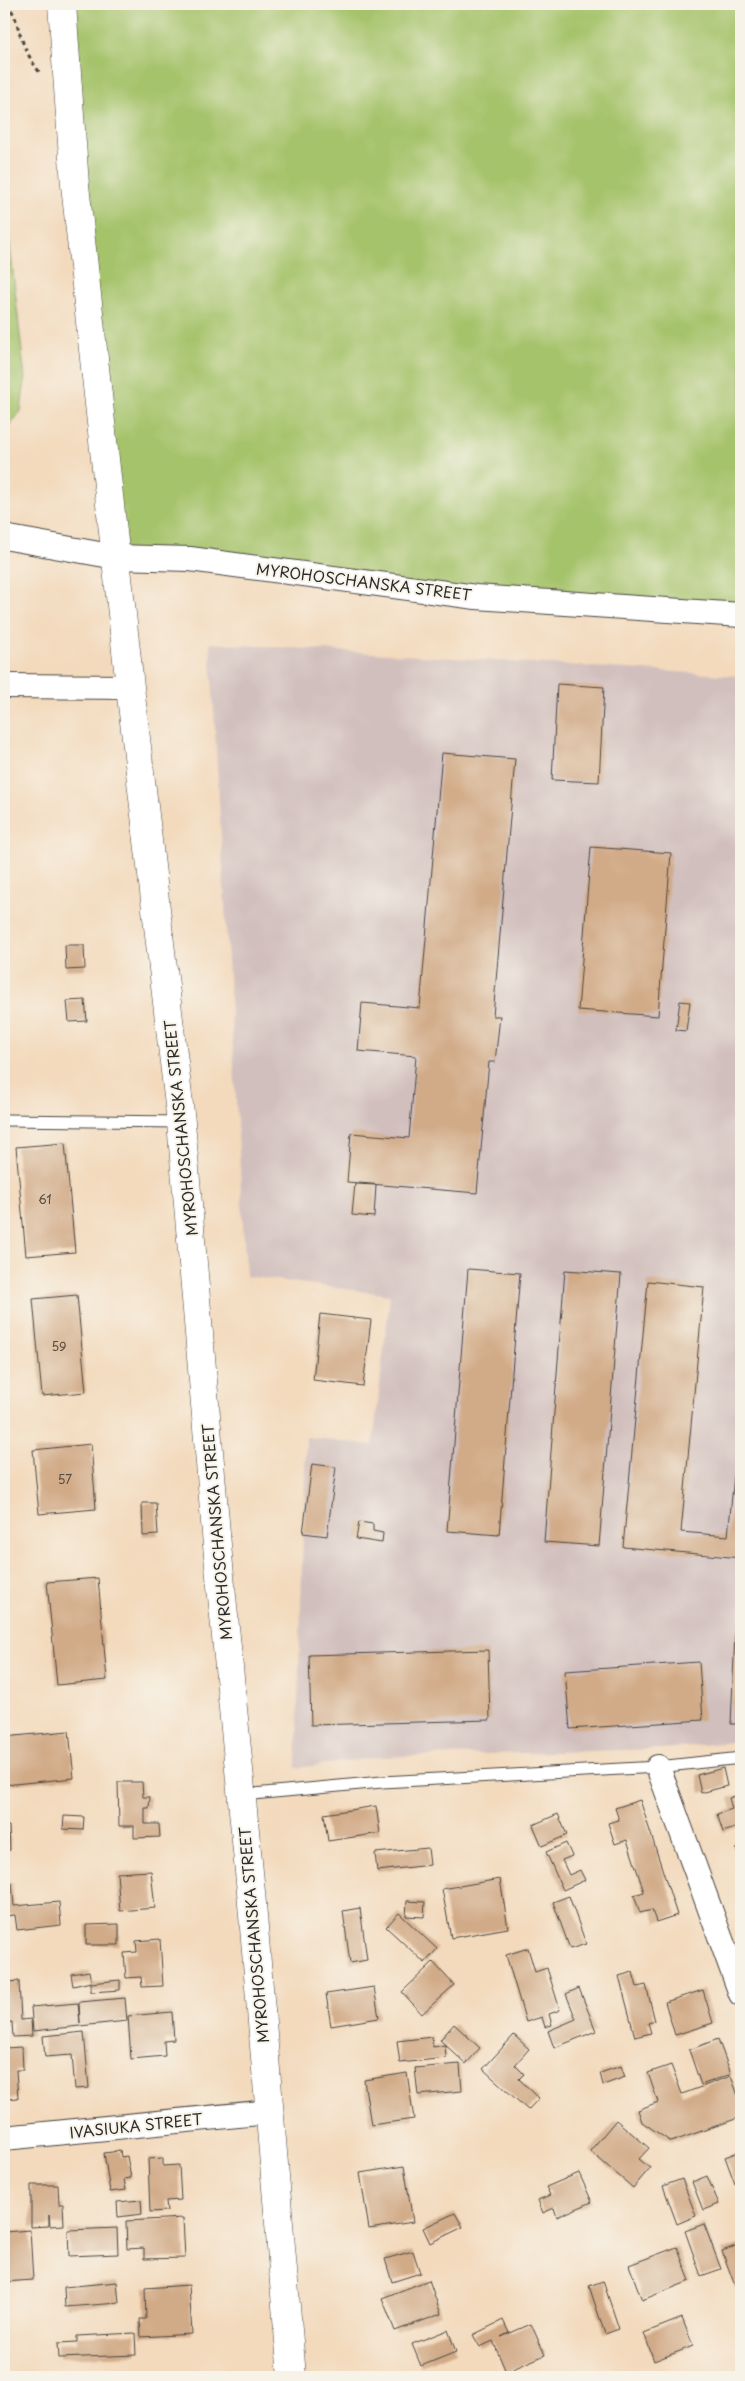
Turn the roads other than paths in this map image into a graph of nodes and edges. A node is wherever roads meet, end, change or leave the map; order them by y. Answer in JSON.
{"nodes":[{"id":1,"x":62,"y":4,"type":"edge"},
{"id":2,"x":4,"y":537,"type":"edge"},
{"id":3,"x":116,"y":558,"type":"junction"},
{"id":4,"x":741,"y":615,"type":"edge"},
{"id":5,"x":4,"y":686,"type":"edge"},
{"id":6,"x":130,"y":687,"type":"junction"},
{"id":7,"x":4,"y":1120,"type":"edge"},
{"id":8,"x":181,"y":1122,"type":"junction"},
{"id":9,"x":741,"y":1758,"type":"edge"},
{"id":10,"x":658,"y":1767,"type":"junction"},
{"id":11,"x":240,"y":1795,"type":"junction"},
{"id":12,"x":741,"y":1994,"type":"edge"},
{"id":13,"x":269,"y":2112,"type":"junction"},
{"id":14,"x":4,"y":2138,"type":"edge"},
{"id":15,"x":292,"y":2377,"type":"edge"}],
"edges":[{"from":1,"to":3,"type":"main road"},
{"from":2,"to":3,"type":"street"},
{"from":3,"to":4,"type":"street","name":"MYROHOSCHANSKA STREET"},
{"from":3,"to":6,"type":"main road","name":"MYROHOSCHANSKA STREET"},
{"from":5,"to":6,"type":"street"},
{"from":6,"to":8,"type":"main road","name":"MYROHOSCHANSKA STREET"},
{"from":7,"to":8,"type":"lane"},
{"from":8,"to":11,"type":"main road","name":"MYROHOSCHANSKA STREET"},
{"from":9,"to":10,"type":"lane"},
{"from":10,"to":11,"type":"lane"},
{"from":10,"to":12,"type":"street"},
{"from":11,"to":13,"type":"main road","name":"MYROHOSCHANSKA STREET"},
{"from":13,"to":14,"type":"street","name":"IVASIUKA STREET"},
{"from":13,"to":15,"type":"main road","name":"MYROHOSCHANSKA STREET"}]}
